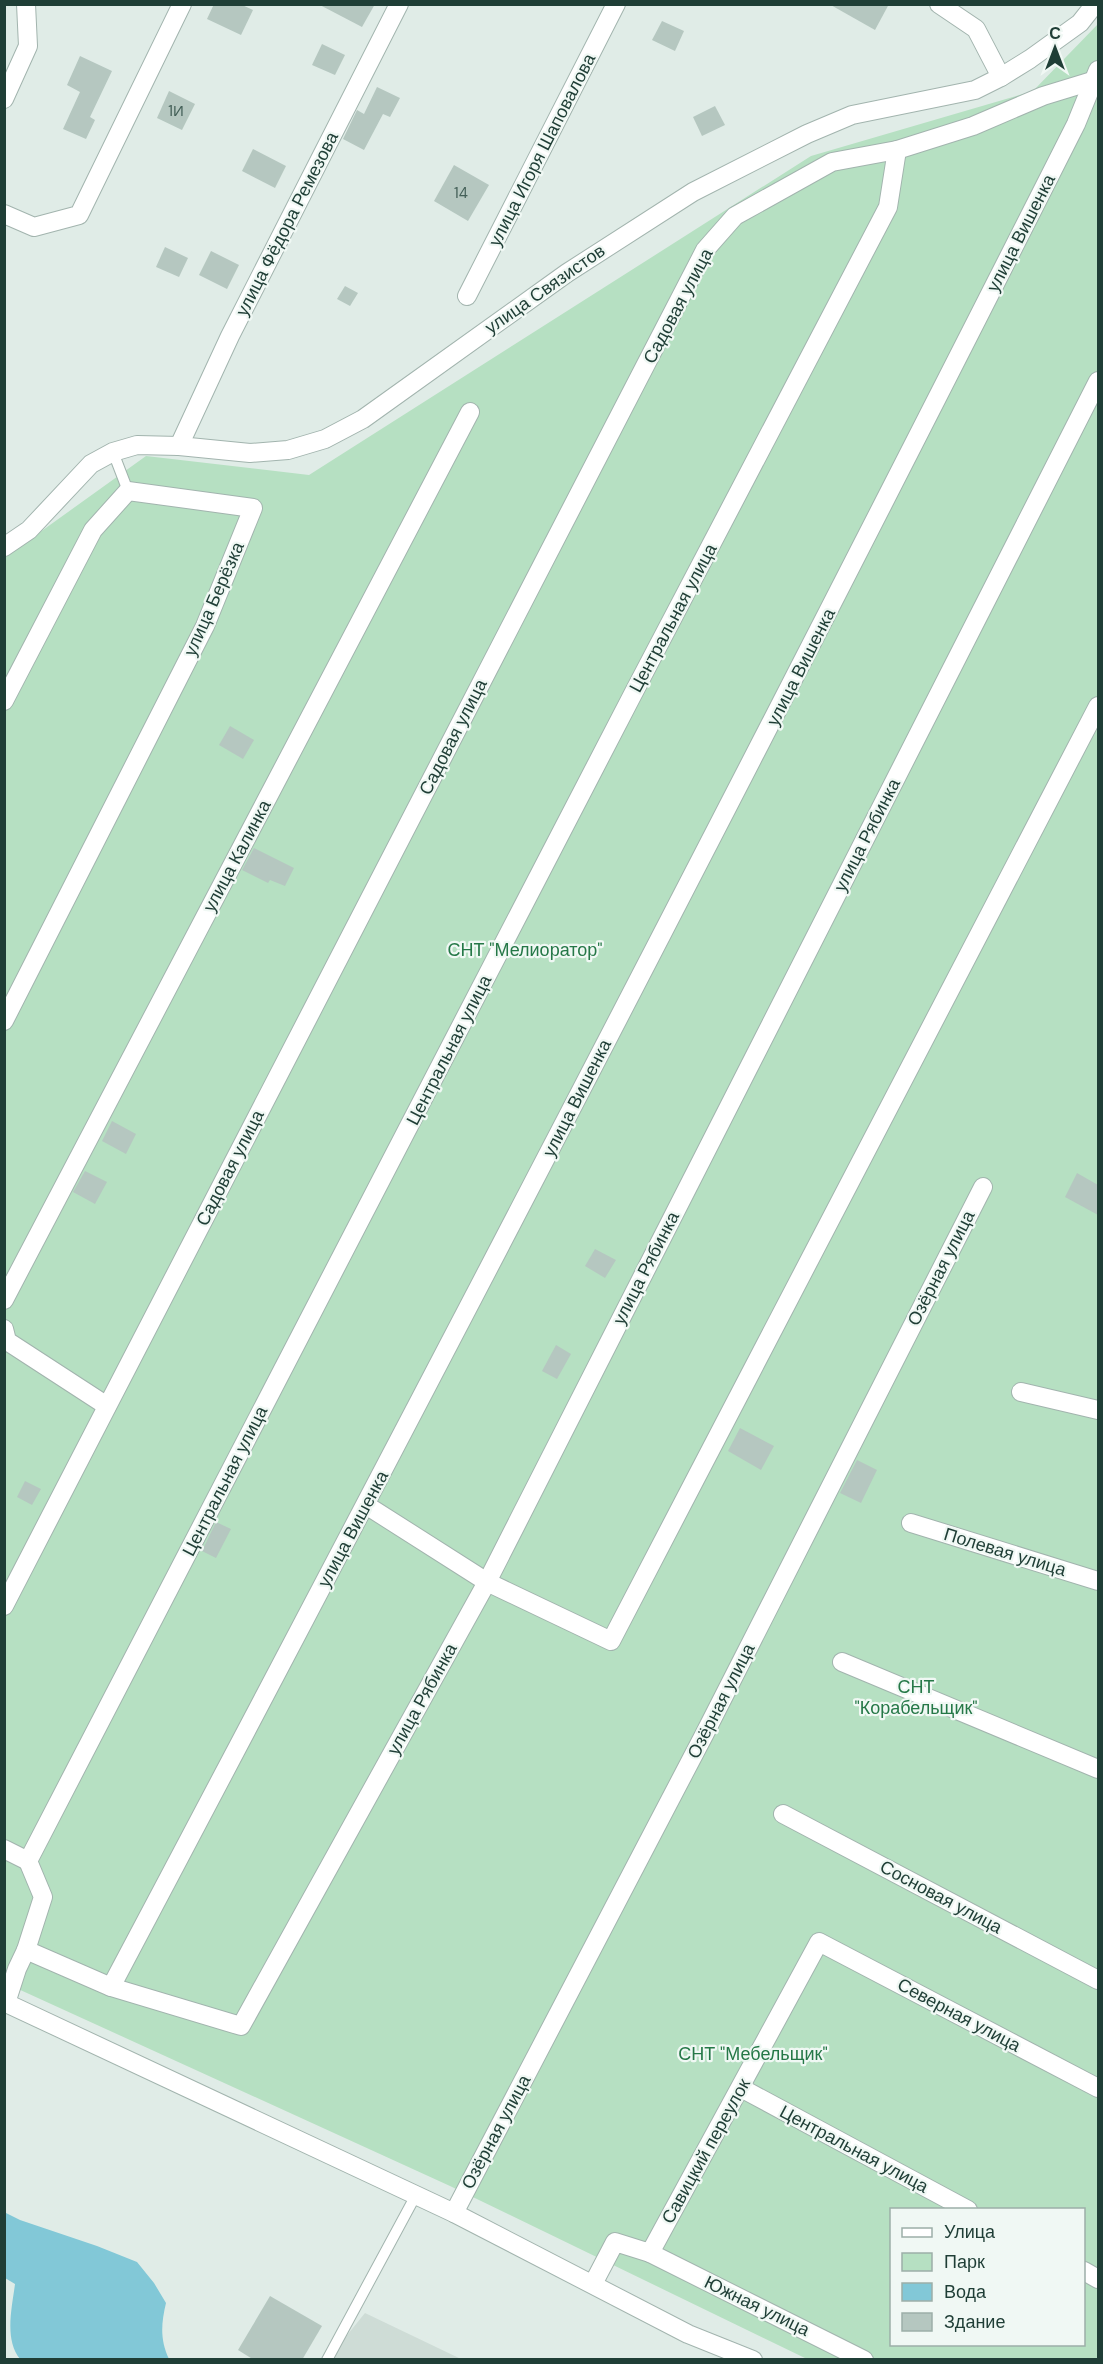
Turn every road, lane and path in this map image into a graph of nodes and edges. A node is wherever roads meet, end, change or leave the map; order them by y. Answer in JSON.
{"nodes":[{"id":1,"x":26,"y":4,"type":"edge"},
{"id":2,"x":182,"y":4,"type":"edge"},
{"id":3,"x":399,"y":4,"type":"edge"},
{"id":4,"x":616,"y":4,"type":"edge"},
{"id":5,"x":939,"y":4,"type":"edge"},
{"id":6,"x":1095,"y":4,"type":"edge"},
{"id":7,"x":1095,"y":75,"type":"edge"},
{"id":8,"x":1001,"y":77,"type":"junction"},
{"id":9,"x":4,"y":99,"type":"edge"},
{"id":10,"x":897,"y":150,"type":"junction"},
{"id":11,"x":4,"y":214,"type":"edge"},
{"id":12,"x":467,"y":296,"type":"dead end"},
{"id":13,"x":1098,"y":381,"type":"edge"},
{"id":14,"x":470,"y":412,"type":"dead end"},
{"id":15,"x":178,"y":446,"type":"junction"},
{"id":16,"x":113,"y":452,"type":"junction"},
{"id":17,"x":128,"y":491,"type":"junction"},
{"id":18,"x":4,"y":547,"type":"edge"},
{"id":19,"x":4,"y":701,"type":"edge"},
{"id":20,"x":1098,"y":706,"type":"edge"},
{"id":21,"x":4,"y":1021,"type":"edge"},
{"id":22,"x":983,"y":1187,"type":"dead end"},
{"id":23,"x":4,"y":1300,"type":"edge"},
{"id":24,"x":4,"y":1329,"type":"edge"},
{"id":25,"x":1021,"y":1392,"type":"dead end"},
{"id":26,"x":107,"y":1406,"type":"junction"},
{"id":27,"x":1098,"y":1410,"type":"edge"},
{"id":28,"x":366,"y":1505,"type":"junction"},
{"id":29,"x":911,"y":1523,"type":"dead end"},
{"id":30,"x":1098,"y":1581,"type":"edge"},
{"id":31,"x":487,"y":1582,"type":"junction"},
{"id":32,"x":4,"y":1606,"type":"edge"},
{"id":33,"x":842,"y":1662,"type":"dead end"},
{"id":34,"x":1098,"y":1769,"type":"edge"},
{"id":35,"x":783,"y":1814,"type":"dead end"},
{"id":36,"x":4,"y":1849,"type":"edge"},
{"id":37,"x":28,"y":1861,"type":"junction"},
{"id":38,"x":819,"y":1942,"type":"joint"},
{"id":39,"x":26,"y":1950,"type":"junction"},
{"id":40,"x":1098,"y":1980,"type":"edge"},
{"id":41,"x":111,"y":1987,"type":"junction"},
{"id":42,"x":5,"y":2003,"type":"edge"},
{"id":43,"x":741,"y":2088,"type":"junction"},
{"id":44,"x":1098,"y":2088,"type":"edge"},
{"id":45,"x":416,"y":2195,"type":"junction"},
{"id":46,"x":964,"y":2208,"type":"edge"},
{"id":47,"x":454,"y":2213,"type":"junction"},
{"id":48,"x":650,"y":2253,"type":"junction"},
{"id":49,"x":593,"y":2284,"type":"junction"},
{"id":50,"x":327,"y":2360,"type":"edge"},
{"id":51,"x":753,"y":2360,"type":"edge"},
{"id":52,"x":864,"y":2360,"type":"edge"}],
"edges":[{"from":1,"to":9,"type":"street"},
{"from":2,"to":11,"type":"street"},
{"from":3,"to":15,"type":"street","name":"улица Фёдора Ремезова"},
{"from":4,"to":12,"type":"street","name":"улица Игоря Шаповалова"},
{"from":5,"to":8,"type":"street"},
{"from":6,"to":8,"type":"street","name":"улица Связистов"},
{"from":7,"to":10,"type":"street","name":"Садовая улица"},
{"from":7,"to":28,"type":"street","name":"улица Вишенка"},
{"from":8,"to":15,"type":"street","name":"улица Связистов"},
{"from":10,"to":26,"type":"street","name":"Садовая улица"},
{"from":10,"to":37,"type":"street","name":"Центральная улица"},
{"from":13,"to":31,"type":"street","name":"улица Рябинка"},
{"from":14,"to":23,"type":"street","name":"улица Калинка"},
{"from":15,"to":16,"type":"street","name":"улица Связистов"},
{"from":16,"to":17,"type":"lane"},
{"from":16,"to":18,"type":"street","name":"улица Связистов"},
{"from":17,"to":19,"type":"street"},
{"from":17,"to":21,"type":"street","name":"улица Берёзка"},
{"from":20,"to":31,"type":"street"},
{"from":22,"to":47,"type":"street","name":"Озёрная улица"},
{"from":24,"to":26,"type":"street"},
{"from":25,"to":27,"type":"street"},
{"from":26,"to":32,"type":"street","name":"Садовая улица"},
{"from":28,"to":31,"type":"street"},
{"from":28,"to":41,"type":"street","name":"улица Вишенка"},
{"from":29,"to":30,"type":"street","name":"Полевая улица"},
{"from":31,"to":41,"type":"street","name":"улица Рябинка"},
{"from":33,"to":34,"type":"street"},
{"from":35,"to":40,"type":"street","name":"Сосновая улица"},
{"from":36,"to":37,"type":"street"},
{"from":37,"to":39,"type":"street"},
{"from":38,"to":43,"type":"street","name":"Савицкий переулок"},
{"from":38,"to":44,"type":"street","name":"Северная улица"},
{"from":39,"to":41,"type":"street"},
{"from":39,"to":42,"type":"street"},
{"from":42,"to":45,"type":"street"},
{"from":43,"to":46,"type":"street","name":"Центральная улица"},
{"from":43,"to":48,"type":"street","name":"Савицкий переулок"},
{"from":45,"to":47,"type":"street"},
{"from":45,"to":50,"type":"lane"},
{"from":47,"to":49,"type":"street"},
{"from":48,"to":49,"type":"street"},
{"from":48,"to":52,"type":"street","name":"Южная улица"},
{"from":49,"to":51,"type":"street"}]}
